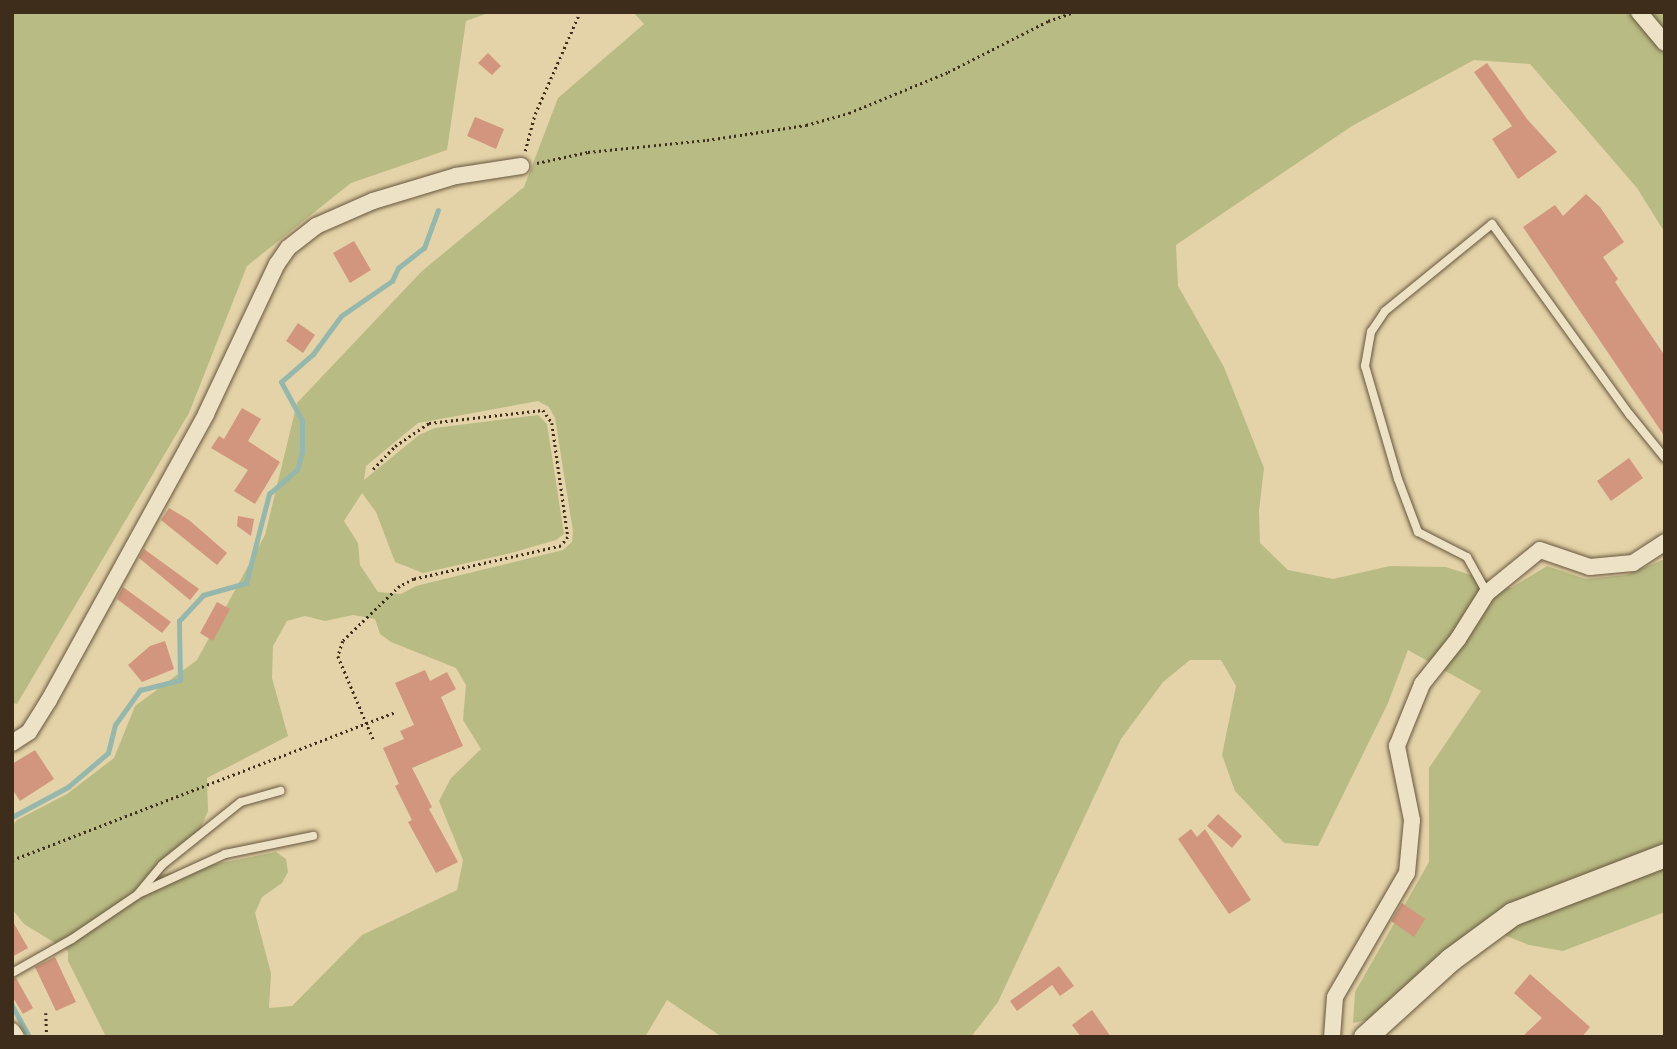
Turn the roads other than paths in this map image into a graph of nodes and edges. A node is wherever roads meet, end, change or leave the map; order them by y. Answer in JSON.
{"nodes":[{"id":1,"x":1639,"y":12,"type":"edge"},
{"id":2,"x":1665,"y":43,"type":"edge"},
{"id":3,"x":521,"y":166,"type":"road end"},
{"id":4,"x":1665,"y":458,"type":"edge"},
{"id":5,"x":1665,"y":542,"type":"edge"},
{"id":6,"x":1488,"y":593,"type":"junction"},
{"id":7,"x":12,"y":743,"type":"edge"},
{"id":8,"x":280,"y":791,"type":"dead end"},
{"id":9,"x":313,"y":836,"type":"dead end"},
{"id":10,"x":1665,"y":855,"type":"edge"},
{"id":11,"x":137,"y":895,"type":"junction"},
{"id":12,"x":12,"y":973,"type":"edge"},
{"id":13,"x":12,"y":1031,"type":"edge"},
{"id":14,"x":16,"y":1037,"type":"edge"},
{"id":15,"x":1332,"y":1037,"type":"edge"},
{"id":16,"x":1365,"y":1037,"type":"edge"}],
"edges":[{"from":1,"to":2,"type":"street"},
{"from":3,"to":7,"type":"street"},
{"from":4,"to":6,"type":"lane"},
{"from":5,"to":6,"type":"street"},
{"from":6,"to":15,"type":"street"},
{"from":8,"to":11,"type":"lane"},
{"from":9,"to":11,"type":"lane"},
{"from":10,"to":16,"type":"street"},
{"from":11,"to":12,"type":"lane"},
{"from":13,"to":14,"type":"street"}]}
